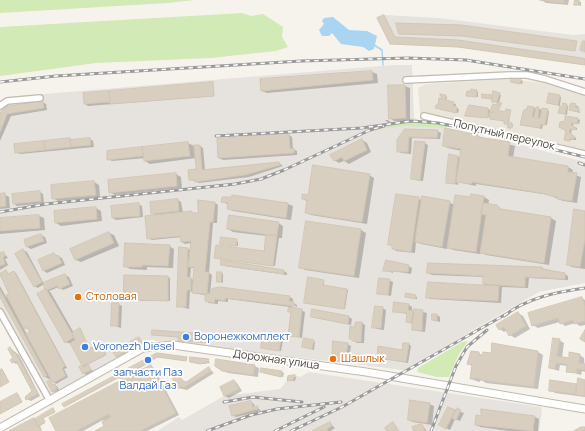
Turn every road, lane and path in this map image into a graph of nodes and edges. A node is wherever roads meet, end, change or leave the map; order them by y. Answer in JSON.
{"nodes":[{"id":1,"x":406,"y":80,"type":"dead end"},
{"id":2,"x":585,"y":92,"type":"edge"},
{"id":3,"x":40,"y":98,"type":"dead end"},
{"id":4,"x":0,"y":106,"type":"edge"},
{"id":5,"x":424,"y":116,"type":"dead end"},
{"id":6,"x":585,"y":154,"type":"edge"},
{"id":7,"x":0,"y":312,"type":"edge"},
{"id":8,"x":50,"y":401,"type":"junction"},
{"id":9,"x":585,"y":409,"type":"edge"},
{"id":10,"x":0,"y":428,"type":"edge"}],
"edges":[{"from":1,"to":2,"type":"street"},
{"from":3,"to":4,"type":"street"},
{"from":5,"to":6,"type":"street","name":"Попутный переулок"},
{"from":7,"to":8,"type":"street"},
{"from":8,"to":9,"type":"street","name":"Дорожная улица"},
{"from":8,"to":10,"type":"street","name":"Дорожная улица"}]}
